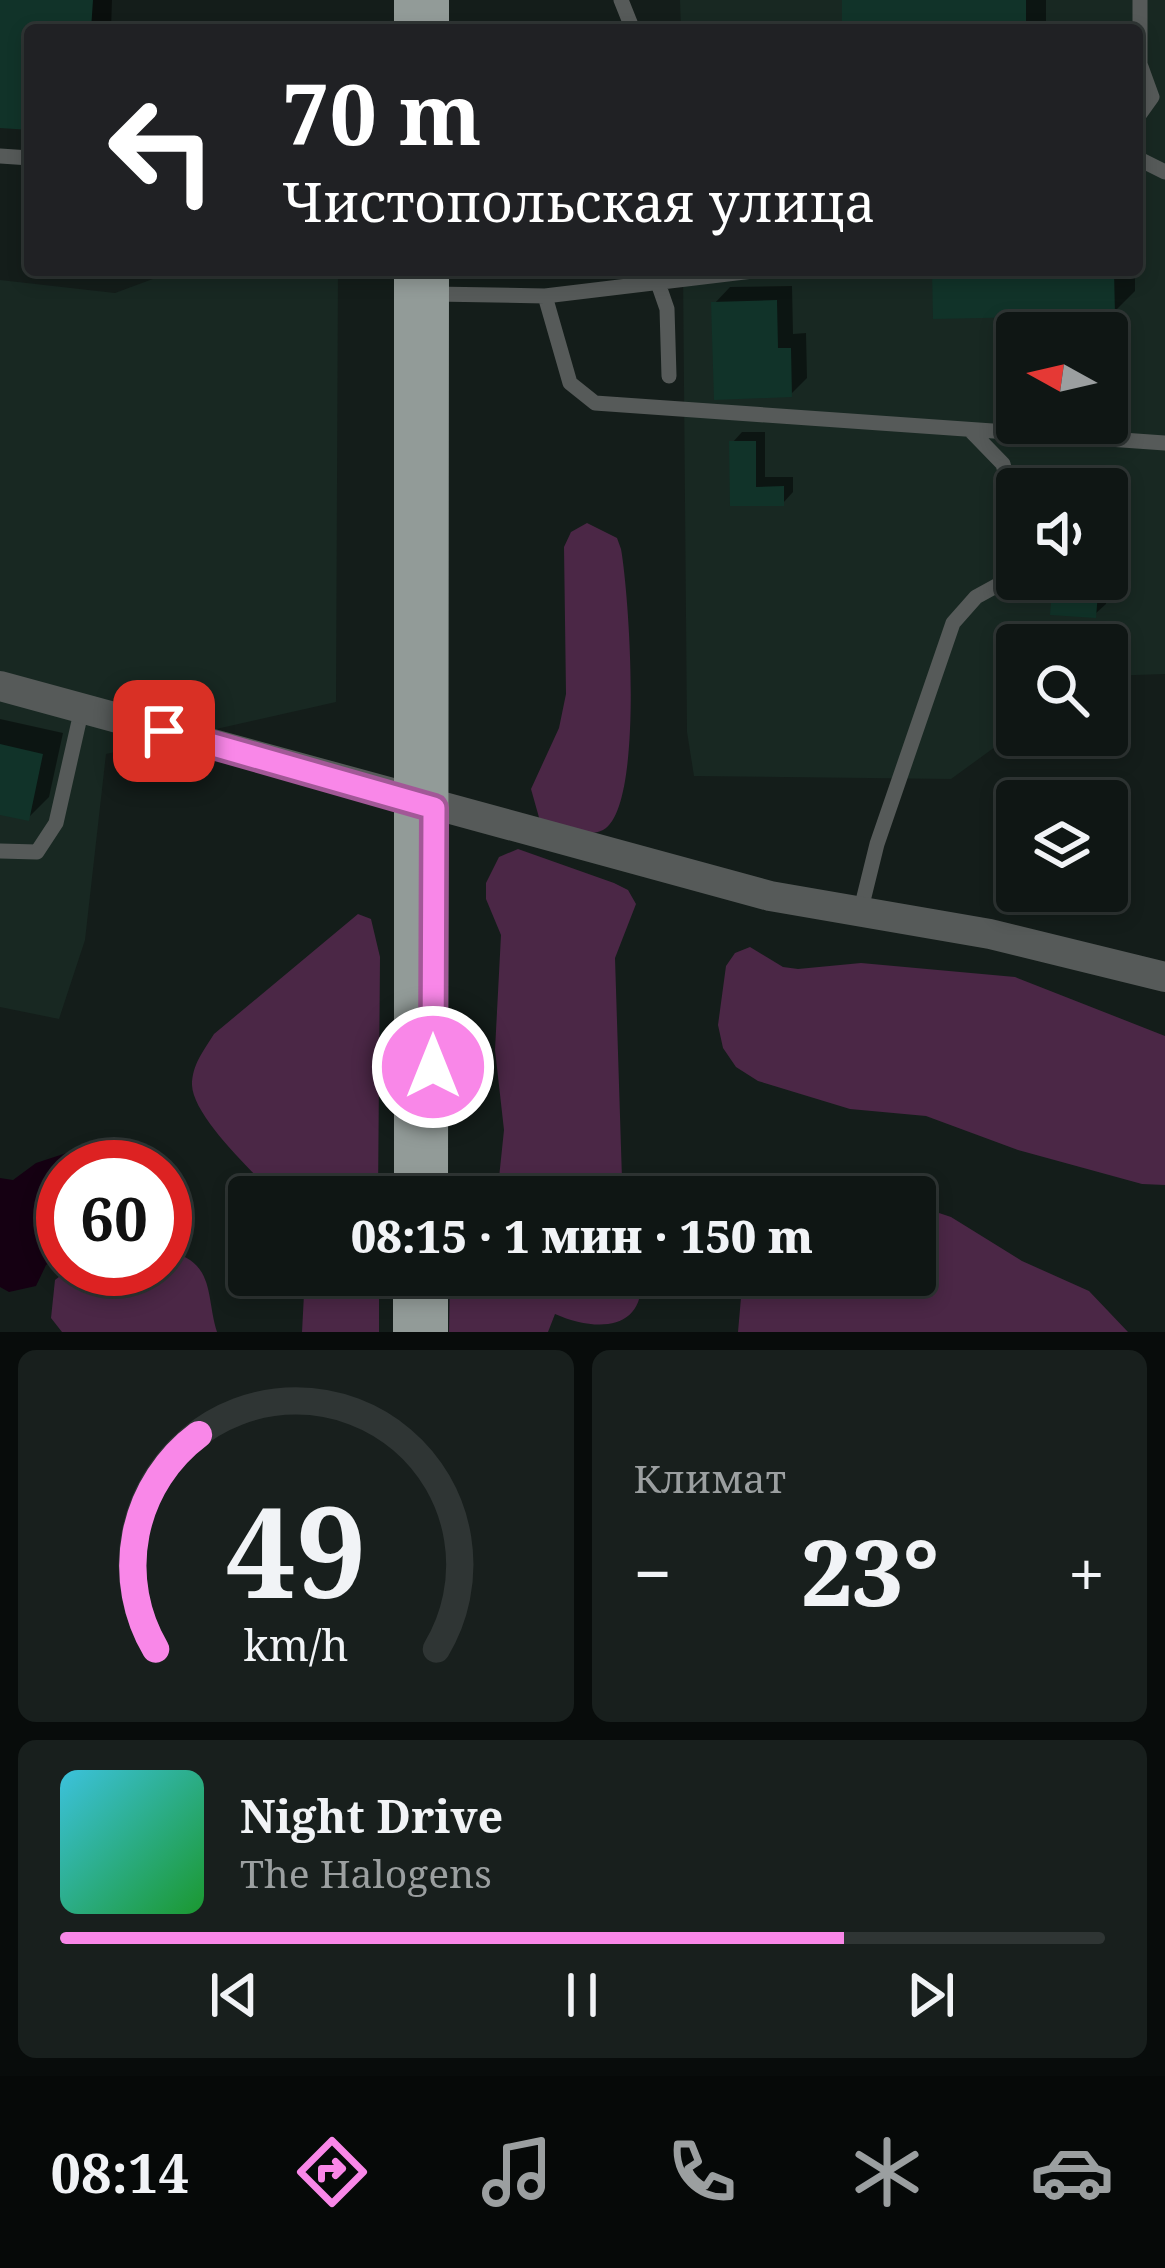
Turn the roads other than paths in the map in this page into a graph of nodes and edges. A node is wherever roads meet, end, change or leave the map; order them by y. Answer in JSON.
{"nodes":[{"id":1,"x":1143,"y":72,"type":"edge"},
{"id":2,"x":1143,"y":110,"type":"edge"},
{"id":3,"x":409,"y":276,"type":"edge"},
{"id":4,"x":713,"y":276,"type":"edge"},
{"id":5,"x":434,"y":282,"type":"edge"},
{"id":6,"x":658,"y":283,"type":"junction"},
{"id":7,"x":545,"y":296,"type":"junction"},
{"id":8,"x":669,"y":376,"type":"dead end"},
{"id":9,"x":970,"y":430,"type":"junction"},
{"id":10,"x":1165,"y":443,"type":"edge"},
{"id":11,"x":1005,"y":468,"type":"edge"},
{"id":12,"x":996,"y":586,"type":"edge"},
{"id":13,"x":0,"y":686,"type":"edge"},
{"id":14,"x":82,"y":708,"type":"junction"},
{"id":15,"x":422,"y":805,"type":"junction"},
{"id":16,"x":0,"y":851,"type":"edge"},
{"id":17,"x":860,"y":913,"type":"junction"},
{"id":18,"x":1165,"y":977,"type":"edge"},
{"id":19,"x":410,"y":1176,"type":"edge"},
{"id":20,"x":432,"y":1176,"type":"edge"},
{"id":21,"x":409,"y":1296,"type":"edge"},
{"id":22,"x":433,"y":1296,"type":"edge"},
{"id":23,"x":408,"y":1332,"type":"edge"},
{"id":24,"x":433,"y":1332,"type":"edge"}],
"edges":[{"from":1,"to":2,"type":"lane"},
{"from":3,"to":15,"type":"main road"},
{"from":4,"to":6,"type":"lane"},
{"from":5,"to":7,"type":"lane"},
{"from":5,"to":15,"type":"main road"},
{"from":6,"to":7,"type":"lane"},
{"from":6,"to":8,"type":"lane"},
{"from":7,"to":9,"type":"lane"},
{"from":9,"to":10,"type":"lane"},
{"from":9,"to":11,"type":"lane"},
{"from":12,"to":17,"type":"lane"},
{"from":13,"to":14,"type":"street"},
{"from":14,"to":15,"type":"street"},
{"from":14,"to":16,"type":"lane"},
{"from":15,"to":17,"type":"street"},
{"from":15,"to":19,"type":"main road"},
{"from":15,"to":20,"type":"main road"},
{"from":17,"to":18,"type":"street"},
{"from":21,"to":23,"type":"main road"},
{"from":22,"to":24,"type":"main road"}]}
